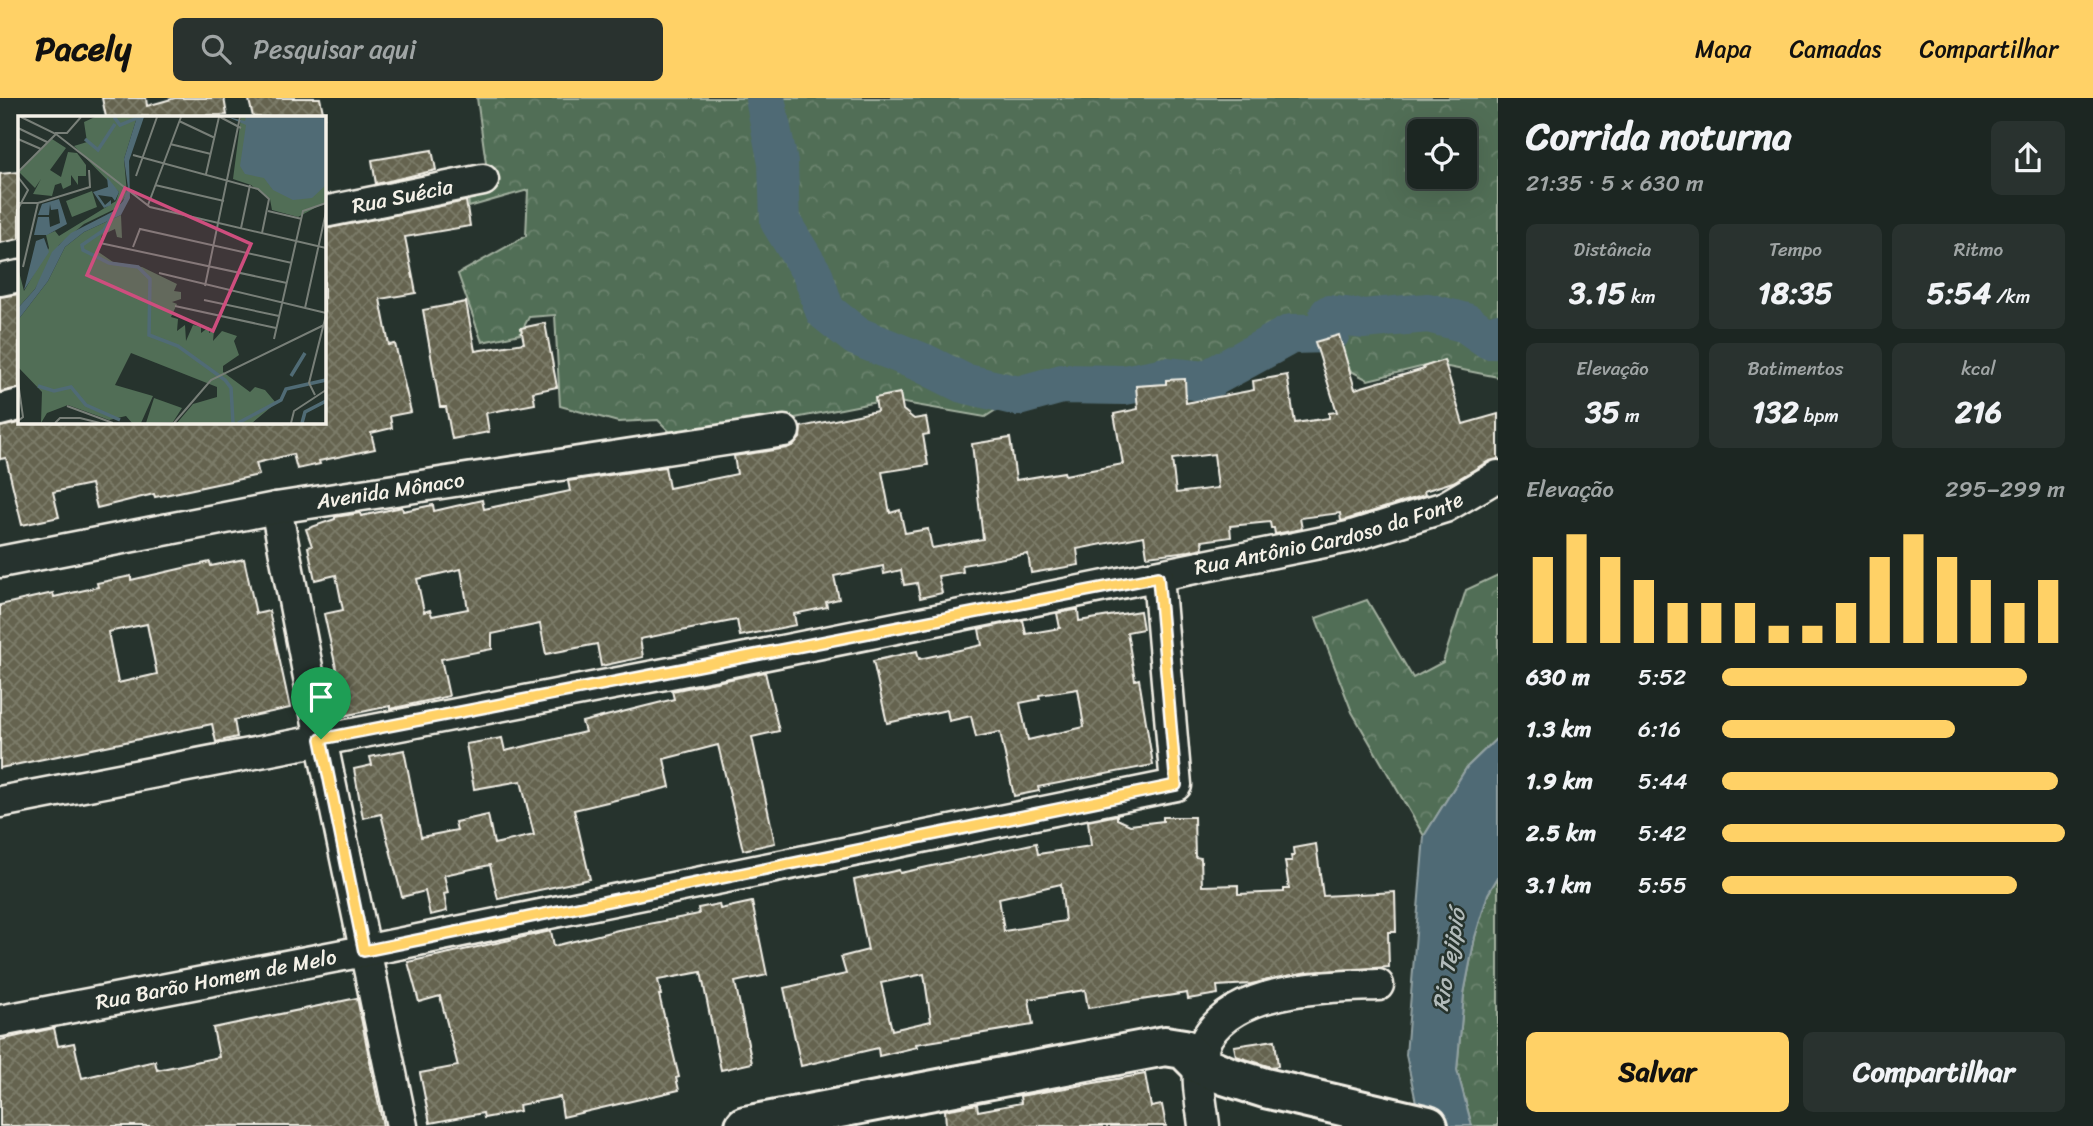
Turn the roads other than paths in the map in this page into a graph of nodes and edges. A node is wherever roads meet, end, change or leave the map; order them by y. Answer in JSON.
{"nodes":[{"id":1,"x":483,"y":180,"type":"dead end"},
{"id":2,"x":326,"y":212,"type":"edge"},
{"id":3,"x":18,"y":276,"type":"edge"},
{"id":4,"x":0,"y":280,"type":"edge"},
{"id":5,"x":18,"y":405,"type":"edge"},
{"id":6,"x":0,"y":410,"type":"edge"},
{"id":7,"x":784,"y":431,"type":"dead end"},
{"id":8,"x":1498,"y":476,"type":"edge"},
{"id":9,"x":276,"y":508,"type":"junction"},
{"id":10,"x":0,"y":562,"type":"edge"},
{"id":11,"x":1158,"y":577,"type":"junction"},
{"id":12,"x":321,"y":739,"type":"junction"},
{"id":13,"x":0,"y":802,"type":"edge"},
{"id":14,"x":364,"y":951,"type":"junction"},
{"id":15,"x":1378,"y":985,"type":"dead end"},
{"id":16,"x":0,"y":1021,"type":"edge"},
{"id":17,"x":1199,"y":1064,"type":"junction"},
{"id":18,"x":401,"y":1126,"type":"edge"},
{"id":19,"x":745,"y":1126,"type":"edge"},
{"id":20,"x":1204,"y":1126,"type":"edge"},
{"id":21,"x":1427,"y":1126,"type":"edge"}],
"edges":[{"from":1,"to":2,"type":"street","name":"Rua Suécia"},
{"from":3,"to":4,"type":"street"},
{"from":5,"to":6,"type":"street"},
{"from":7,"to":9,"type":"street","name":"Avenida Mônaco"},
{"from":8,"to":11,"type":"street","name":"Rua Antônio Cardoso da Fonte"},
{"from":9,"to":10,"type":"street","name":"Avenida Mônaco"},
{"from":9,"to":12,"type":"street"},
{"from":11,"to":12,"type":"street","name":"Rua Antônio Cardoso da Fonte"},
{"from":11,"to":14,"type":"street","name":"Rua Barão Homem de Melo"},
{"from":12,"to":13,"type":"street","name":"Rua Antônio Cardoso da Fonte"},
{"from":12,"to":14,"type":"street"},
{"from":14,"to":16,"type":"street","name":"Rua Barão Homem de Melo"},
{"from":14,"to":18,"type":"street"},
{"from":15,"to":17,"type":"street"},
{"from":17,"to":19,"type":"main road"},
{"from":17,"to":20,"type":"street"},
{"from":17,"to":21,"type":"main road"}]}
